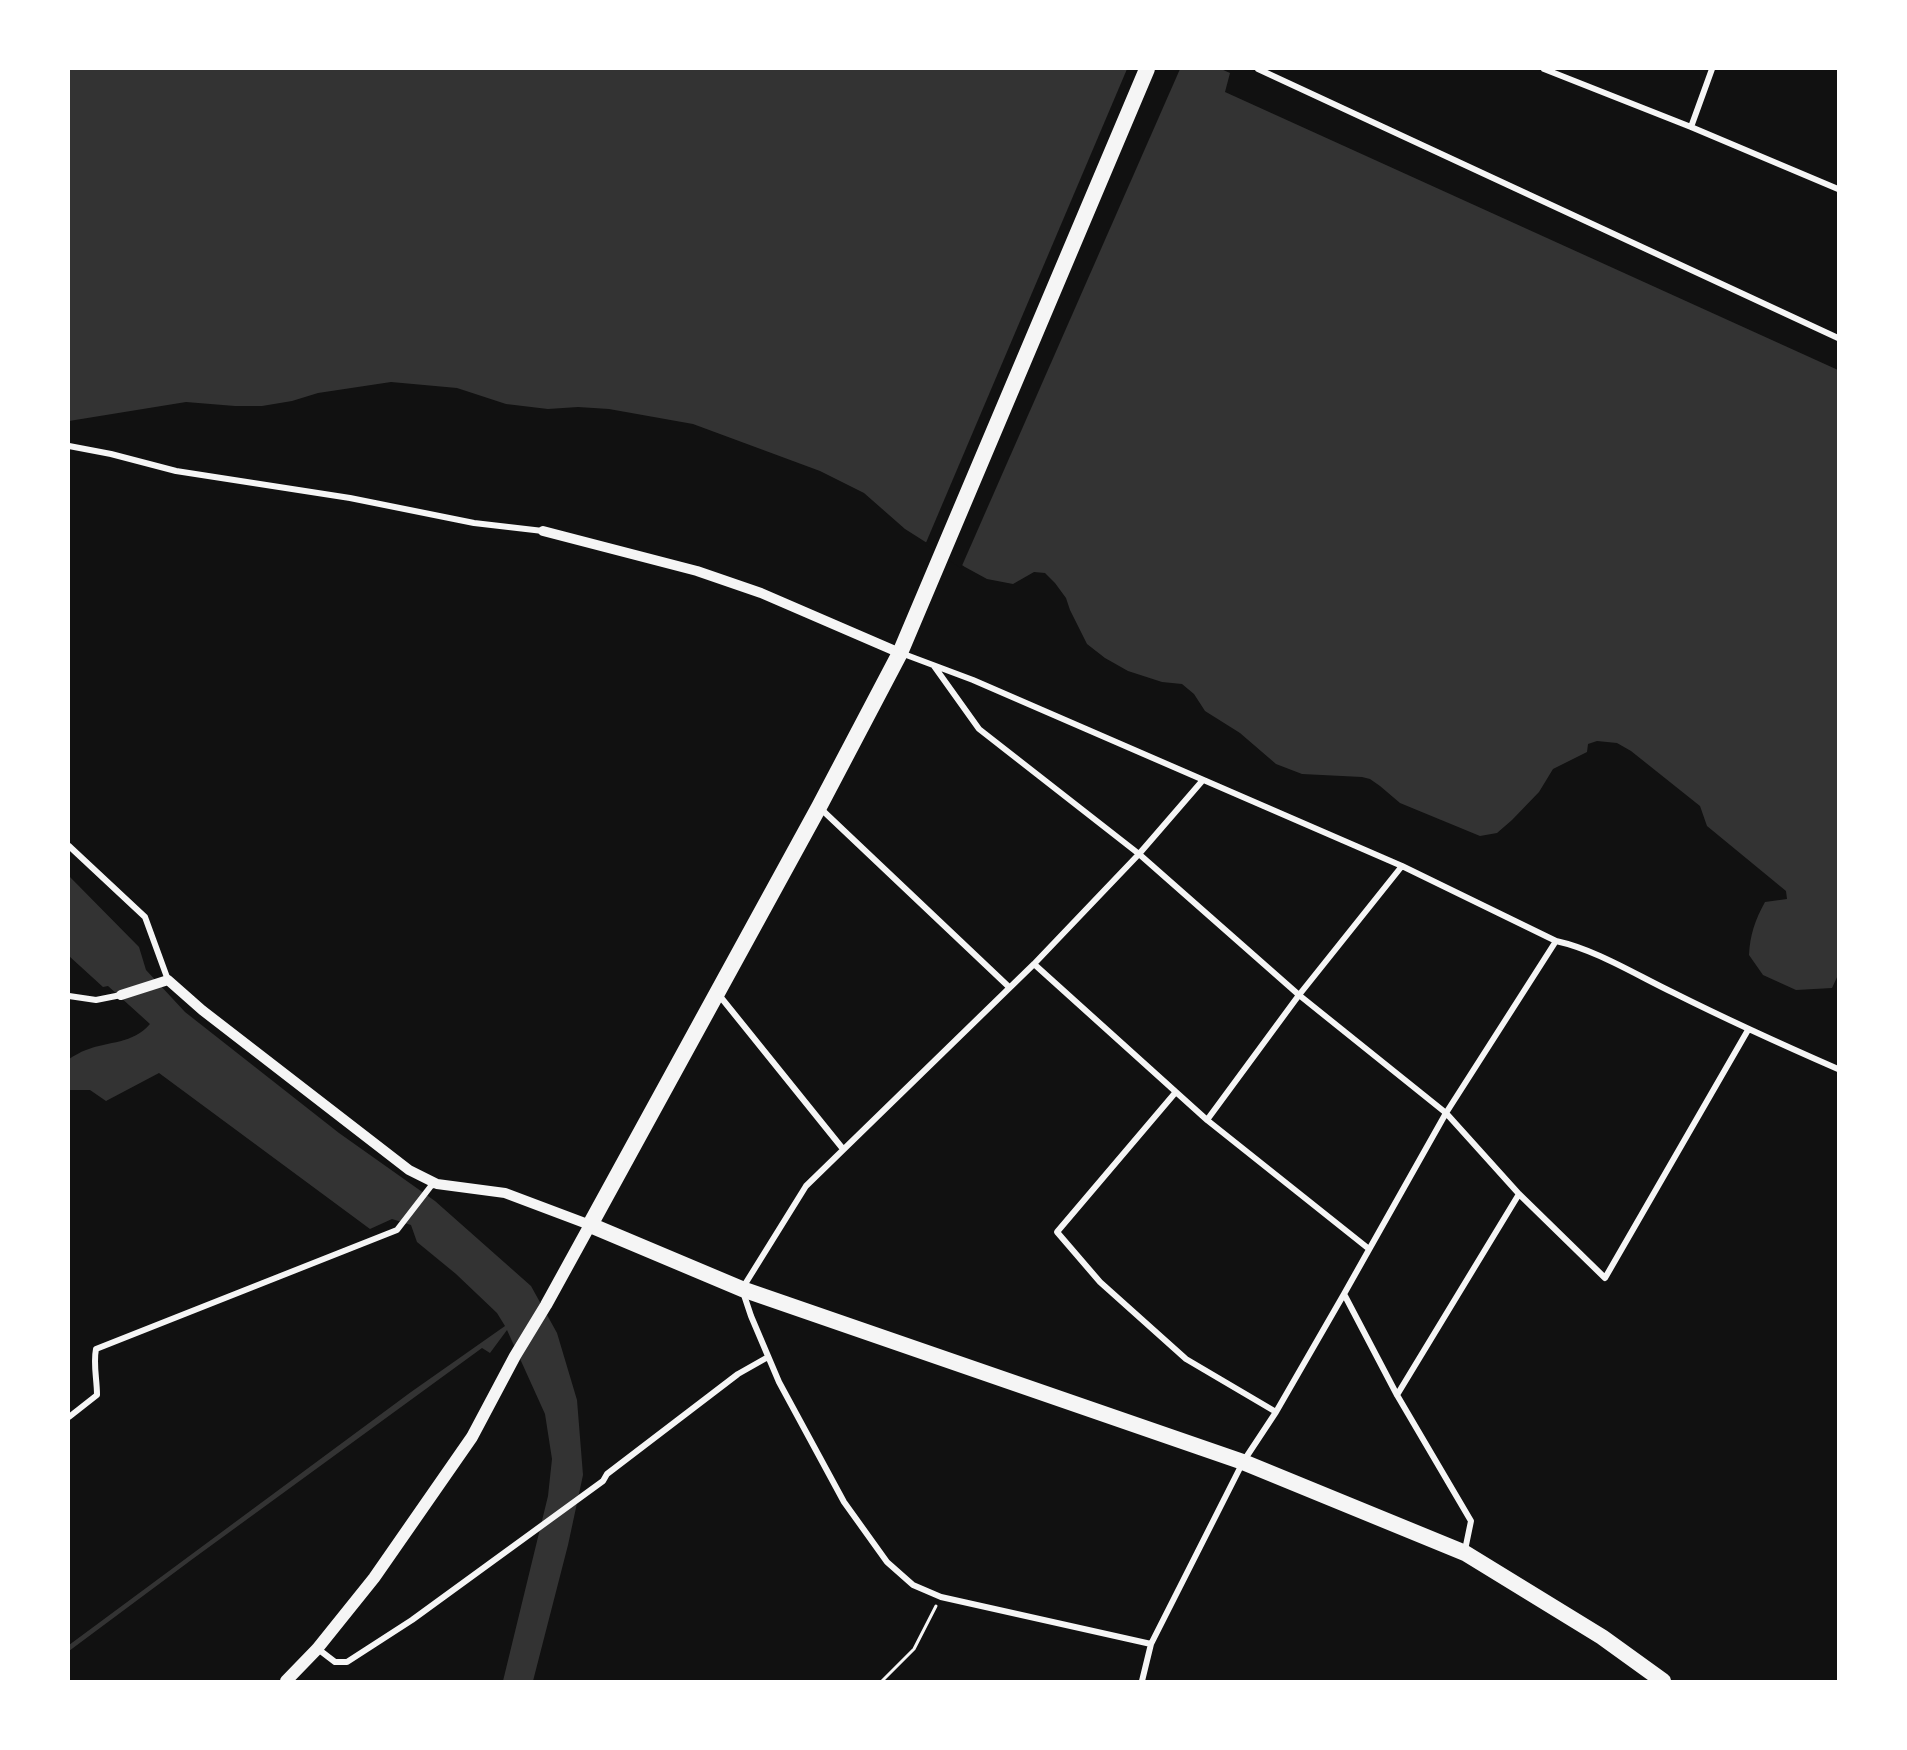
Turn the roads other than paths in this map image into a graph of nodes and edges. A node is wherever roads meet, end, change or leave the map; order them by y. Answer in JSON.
{"nodes":[{"id":1,"x":1147,"y":69,"type":"edge"},
{"id":2,"x":1258,"y":69,"type":"edge"},
{"id":3,"x":1544,"y":69,"type":"edge"},
{"id":4,"x":1712,"y":69,"type":"edge"},
{"id":5,"x":1691,"y":127,"type":"junction"},
{"id":6,"x":1838,"y":189,"type":"edge"},
{"id":7,"x":1838,"y":338,"type":"edge"},
{"id":8,"x":69,"y":446,"type":"edge"},
{"id":9,"x":543,"y":531,"type":"joint"},
{"id":10,"x":900,"y":653,"type":"junction"},
{"id":11,"x":934,"y":666,"type":"junction"},
{"id":12,"x":1203,"y":780,"type":"junction"},
{"id":13,"x":819,"y":807,"type":"junction"},
{"id":14,"x":69,"y":846,"type":"edge"},
{"id":15,"x":1138,"y":854,"type":"junction"},
{"id":16,"x":1402,"y":866,"type":"junction"},
{"id":17,"x":1556,"y":941,"type":"junction"},
{"id":18,"x":1034,"y":964,"type":"junction"},
{"id":19,"x":165,"y":981,"type":"junction"},
{"id":20,"x":1009,"y":987,"type":"junction"},
{"id":21,"x":717,"y":993,"type":"junction"},
{"id":22,"x":121,"y":995,"type":"joint"},
{"id":23,"x":1299,"y":995,"type":"junction"},
{"id":24,"x":69,"y":996,"type":"edge"},
{"id":25,"x":1748,"y":1030,"type":"junction"},
{"id":26,"x":1838,"y":1069,"type":"edge"},
{"id":27,"x":1175,"y":1093,"type":"junction"},
{"id":28,"x":1446,"y":1113,"type":"junction"},
{"id":29,"x":1207,"y":1120,"type":"junction"},
{"id":30,"x":843,"y":1149,"type":"junction"},
{"id":31,"x":434,"y":1185,"type":"junction"},
{"id":32,"x":1519,"y":1194,"type":"junction"},
{"id":33,"x":590,"y":1225,"type":"junction"},
{"id":34,"x":1369,"y":1249,"type":"junction"},
{"id":35,"x":742,"y":1289,"type":"junction"},
{"id":36,"x":1344,"y":1294,"type":"junction"},
{"id":37,"x":768,"y":1357,"type":"junction"},
{"id":38,"x":1398,"y":1395,"type":"junction"},
{"id":39,"x":1276,"y":1412,"type":"junction"},
{"id":40,"x":69,"y":1417,"type":"edge"},
{"id":41,"x":1243,"y":1462,"type":"junction"},
{"id":42,"x":1465,"y":1553,"type":"junction"},
{"id":43,"x":1151,"y":1644,"type":"junction"},
{"id":44,"x":317,"y":1648,"type":"junction"},
{"id":45,"x":286,"y":1681,"type":"edge"},
{"id":46,"x":1142,"y":1681,"type":"edge"},
{"id":47,"x":1663,"y":1681,"type":"edge"}],
"edges":[{"from":1,"to":10,"type":"highway"},
{"from":2,"to":7,"type":"street"},
{"from":3,"to":5,"type":"street"},
{"from":4,"to":5,"type":"street"},
{"from":5,"to":6,"type":"street"},
{"from":8,"to":9,"type":"street"},
{"from":9,"to":10,"type":"street"},
{"from":10,"to":11,"type":"street"},
{"from":10,"to":13,"type":"highway"},
{"from":11,"to":12,"type":"street"},
{"from":11,"to":15,"type":"street"},
{"from":12,"to":15,"type":"street"},
{"from":12,"to":16,"type":"street"},
{"from":13,"to":20,"type":"street"},
{"from":13,"to":21,"type":"highway"},
{"from":14,"to":19,"type":"street"},
{"from":15,"to":18,"type":"street"},
{"from":15,"to":23,"type":"street"},
{"from":16,"to":17,"type":"street"},
{"from":16,"to":23,"type":"street"},
{"from":17,"to":25,"type":"street"},
{"from":17,"to":28,"type":"street"},
{"from":18,"to":20,"type":"street"},
{"from":18,"to":27,"type":"street"},
{"from":19,"to":22,"type":"street"},
{"from":19,"to":31,"type":"street"},
{"from":20,"to":30,"type":"street"},
{"from":21,"to":30,"type":"street"},
{"from":21,"to":33,"type":"highway"},
{"from":22,"to":24,"type":"street"},
{"from":23,"to":28,"type":"street"},
{"from":23,"to":29,"type":"street"},
{"from":25,"to":26,"type":"street"},
{"from":25,"to":32,"type":"street"},
{"from":27,"to":29,"type":"street"},
{"from":27,"to":39,"type":"street"},
{"from":28,"to":32,"type":"street"},
{"from":28,"to":34,"type":"street"},
{"from":29,"to":34,"type":"street"},
{"from":30,"to":35,"type":"street"},
{"from":31,"to":33,"type":"street"},
{"from":31,"to":40,"type":"street"},
{"from":32,"to":38,"type":"street"},
{"from":33,"to":35,"type":"highway"},
{"from":33,"to":44,"type":"main road"},
{"from":34,"to":36,"type":"street"},
{"from":35,"to":37,"type":"street"},
{"from":35,"to":41,"type":"highway"},
{"from":36,"to":38,"type":"street"},
{"from":36,"to":39,"type":"street"},
{"from":37,"to":43,"type":"street"},
{"from":37,"to":44,"type":"street"},
{"from":38,"to":42,"type":"street"},
{"from":39,"to":41,"type":"street"},
{"from":41,"to":42,"type":"highway"},
{"from":41,"to":43,"type":"street"},
{"from":42,"to":47,"type":"highway"},
{"from":43,"to":46,"type":"street"},
{"from":44,"to":45,"type":"main road"}]}
